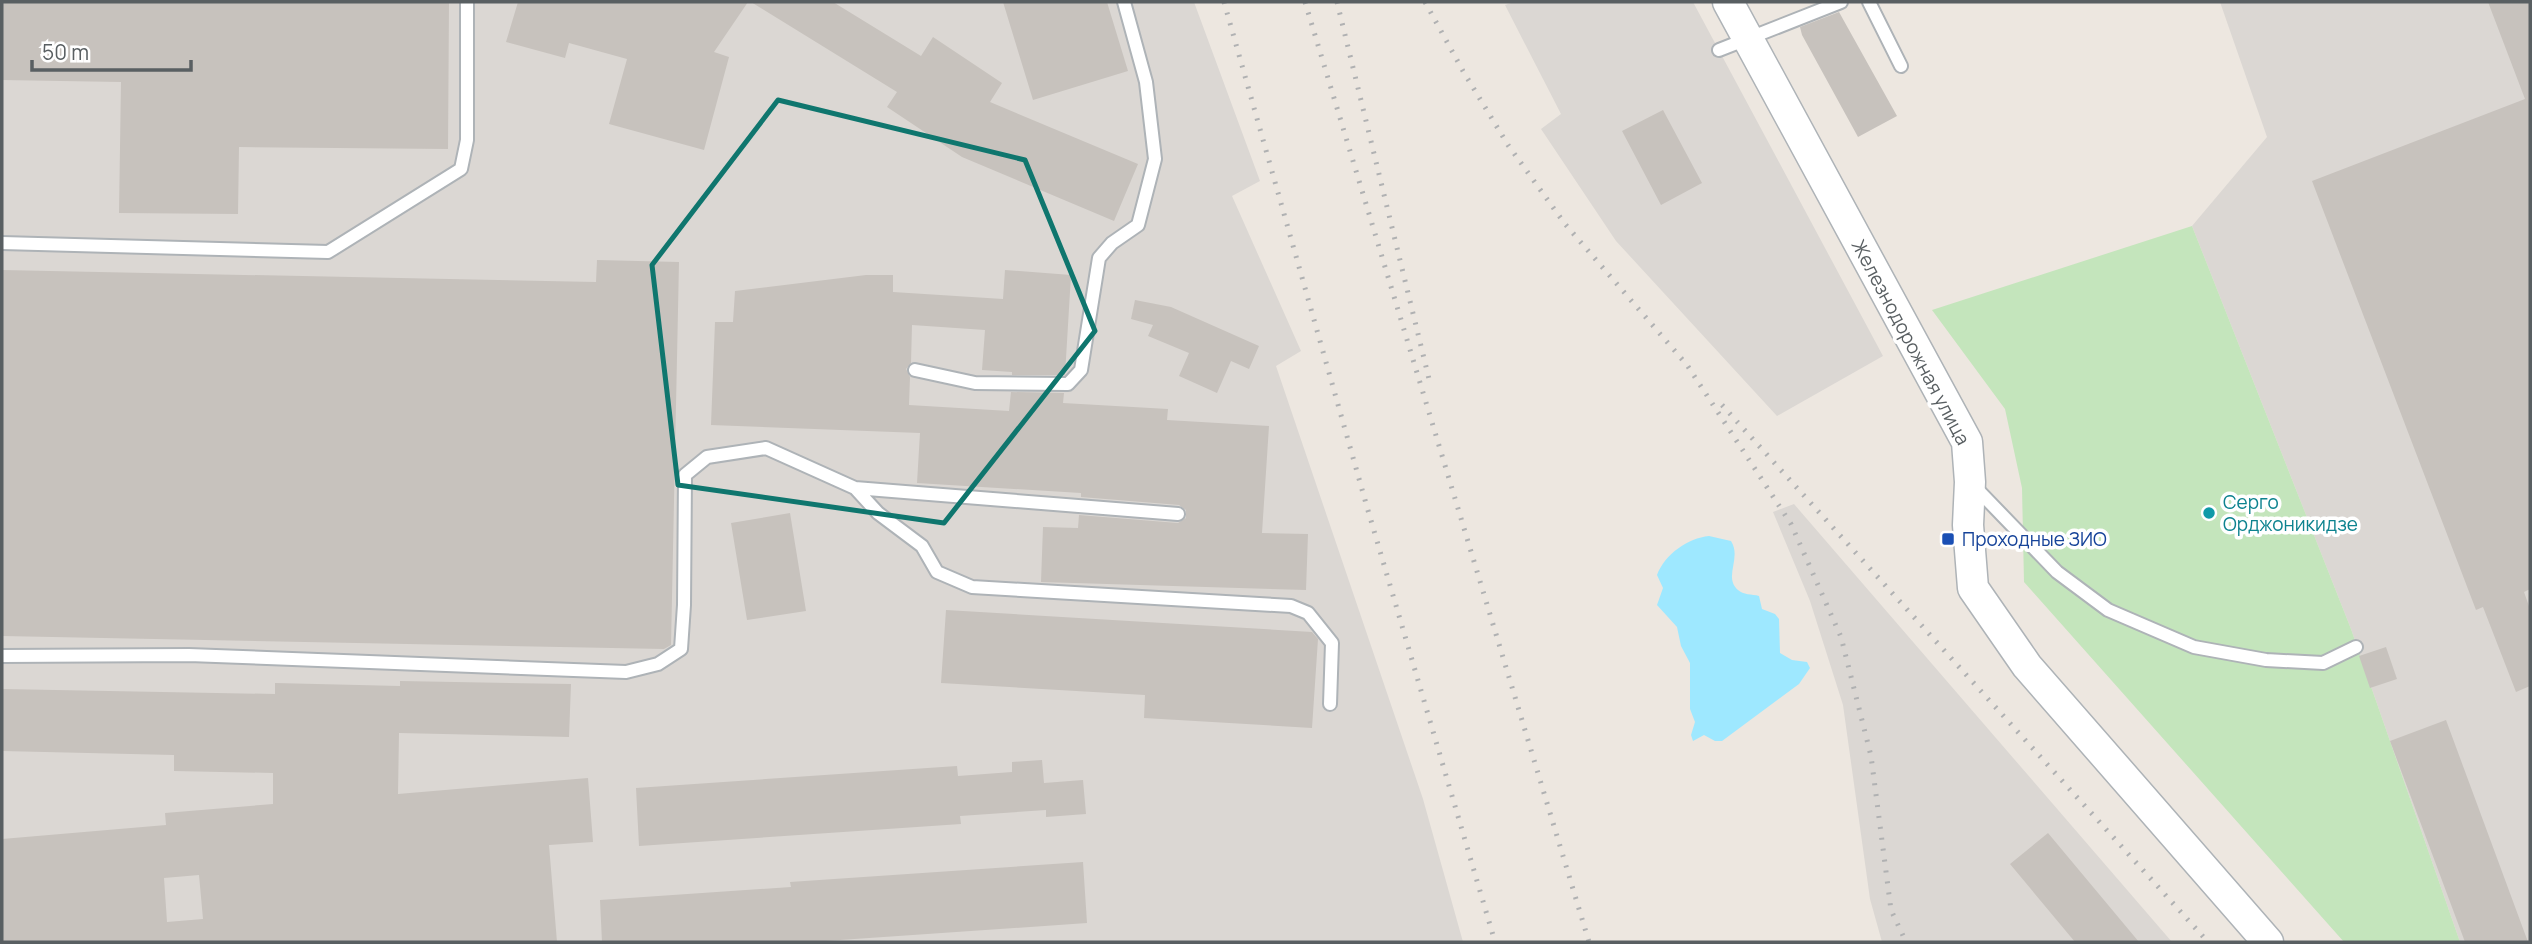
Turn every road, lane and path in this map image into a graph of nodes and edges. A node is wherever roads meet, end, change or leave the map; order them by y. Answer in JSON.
{"nodes":[{"id":1,"x":467,"y":2,"type":"edge"},
{"id":2,"x":1124,"y":2,"type":"edge"},
{"id":3,"x":1728,"y":2,"type":"edge"},
{"id":4,"x":1841,"y":2,"type":"edge"},
{"id":5,"x":1869,"y":2,"type":"edge"},
{"id":6,"x":1747,"y":37,"type":"junction"},
{"id":7,"x":1719,"y":50,"type":"dead end"},
{"id":8,"x":1901,"y":66,"type":"dead end"},
{"id":9,"x":2,"y":243,"type":"edge"},
{"id":10,"x":915,"y":370,"type":"dead end"},
{"id":11,"x":1970,"y":482,"type":"junction"},
{"id":12,"x":855,"y":488,"type":"junction"},
{"id":13,"x":1178,"y":514,"type":"dead end"},
{"id":14,"x":2356,"y":647,"type":"dead end"},
{"id":15,"x":2,"y":656,"type":"edge"},
{"id":16,"x":1330,"y":704,"type":"dead end"},
{"id":17,"x":2268,"y":942,"type":"edge"}],
"edges":[{"from":1,"to":9,"type":"lane"},
{"from":2,"to":10,"type":"lane"},
{"from":3,"to":6,"type":"street","name":"Железнодорожная улица"},
{"from":4,"to":6,"type":"lane"},
{"from":5,"to":8,"type":"lane"},
{"from":6,"to":7,"type":"lane"},
{"from":6,"to":11,"type":"street","name":"Железнодорожная улица"},
{"from":11,"to":14,"type":"lane"},
{"from":11,"to":17,"type":"street","name":"Железнодорожная улица"},
{"from":12,"to":13,"type":"lane"},
{"from":12,"to":15,"type":"lane"},
{"from":12,"to":16,"type":"lane"}]}
